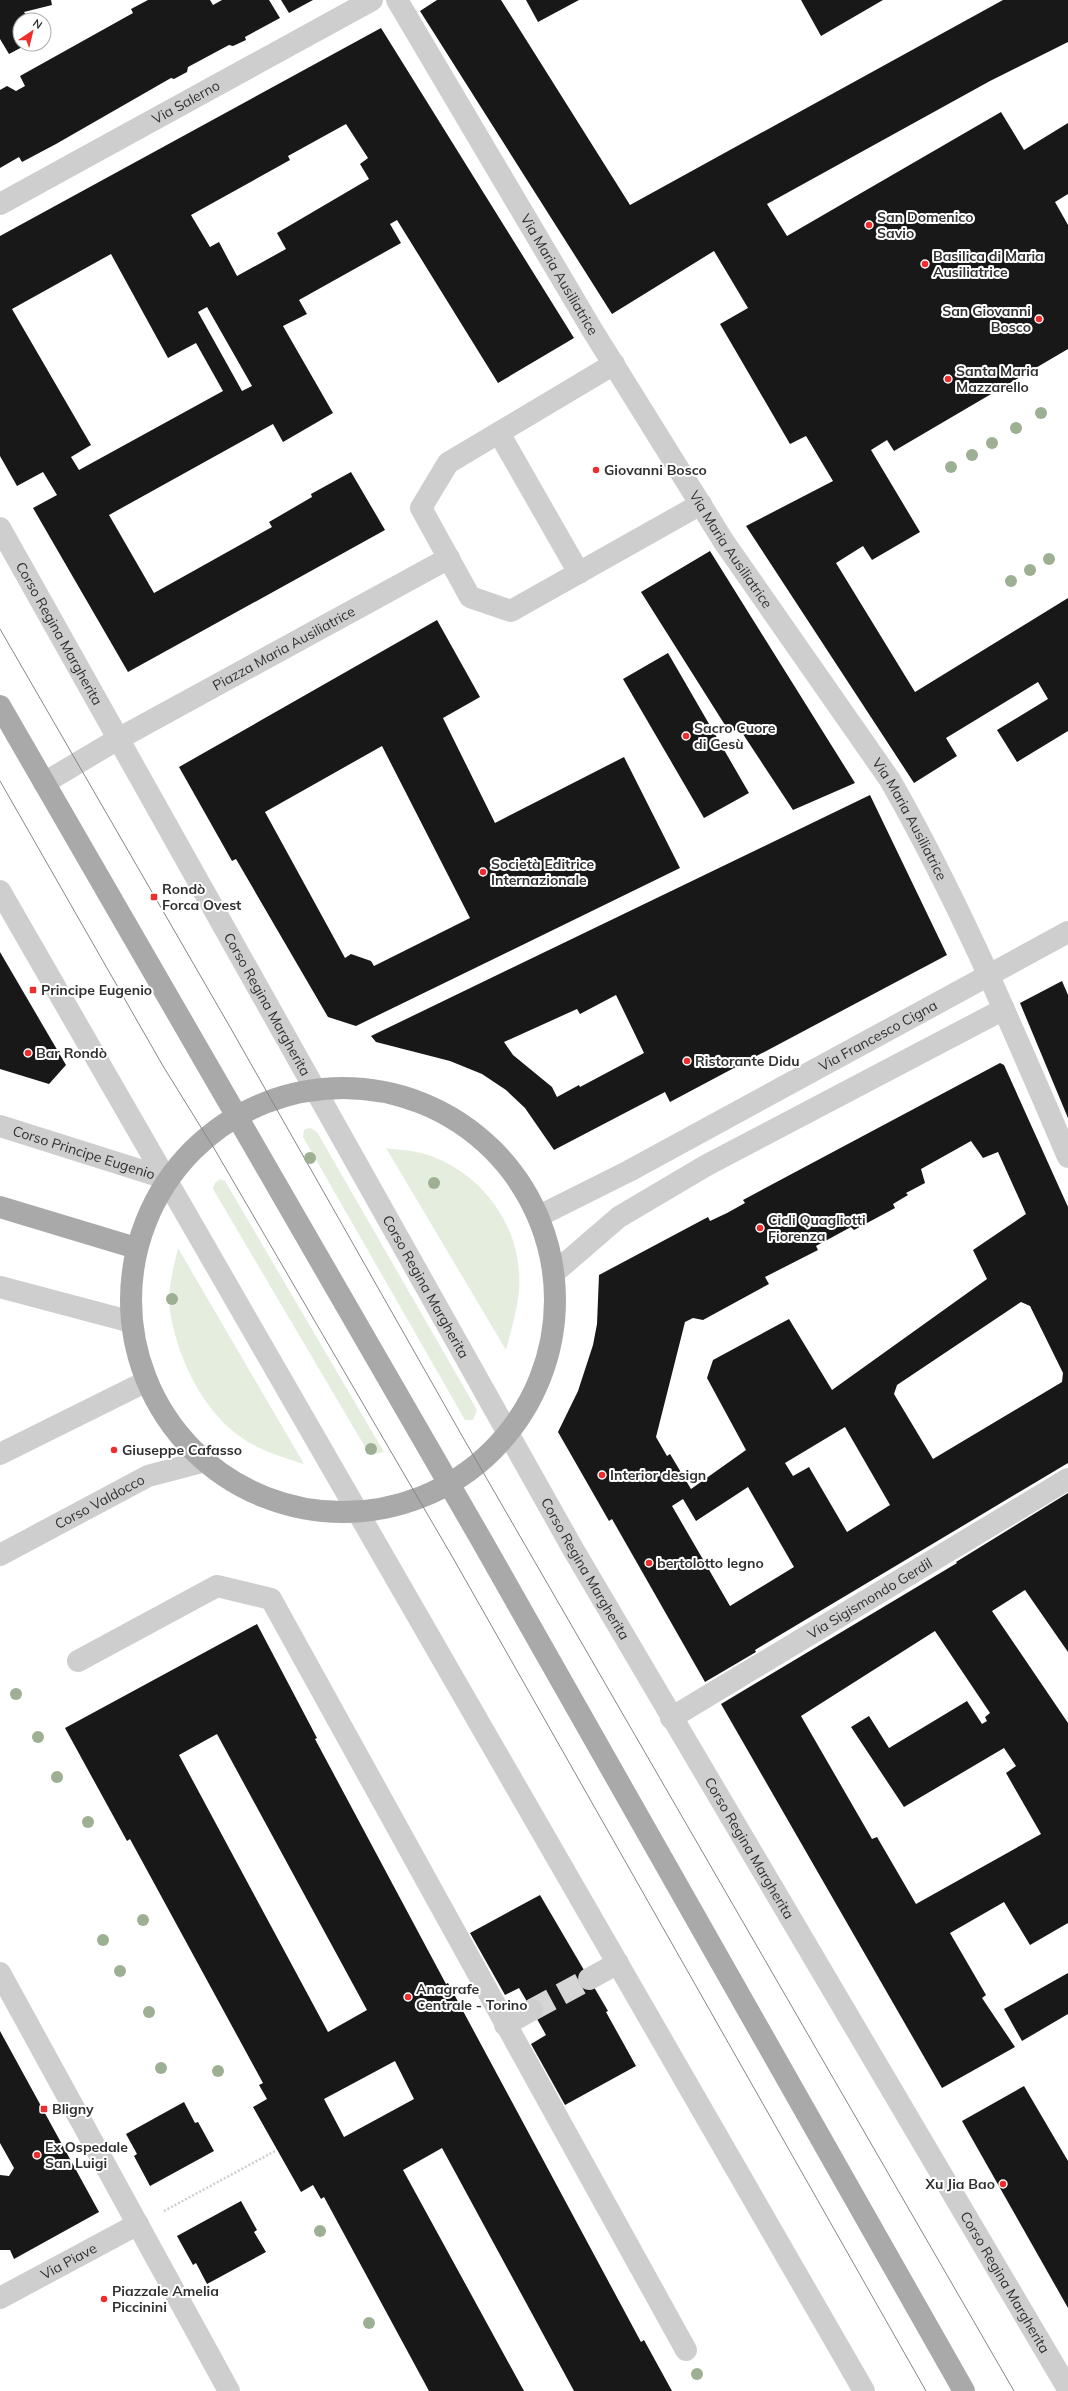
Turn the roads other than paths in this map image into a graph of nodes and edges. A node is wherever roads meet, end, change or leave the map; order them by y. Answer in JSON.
{"nodes":[{"id":1,"x":372,"y":0,"type":"edge"},
{"id":2,"x":398,"y":0,"type":"edge"},
{"id":3,"x":0,"y":204,"type":"edge"},
{"id":4,"x":614,"y":364,"type":"junction"},
{"id":5,"x":498,"y":433,"type":"junction"},
{"id":6,"x":701,"y":504,"type":"junction"},
{"id":7,"x":0,"y":528,"type":"edge"},
{"id":8,"x":449,"y":558,"type":"junction"},
{"id":9,"x":579,"y":573,"type":"junction"},
{"id":10,"x":0,"y":706,"type":"edge"},
{"id":11,"x":118,"y":739,"type":"junction"},
{"id":12,"x":44,"y":783,"type":"junction"},
{"id":13,"x":0,"y":890,"type":"edge"},
{"id":14,"x":1068,"y":932,"type":"edge"},
{"id":15,"x":989,"y":975,"type":"junction"},
{"id":16,"x":1004,"y":1009,"type":"junction"},
{"id":17,"x":315,"y":1089,"type":"junction"},
{"id":18,"x":237,"y":1115,"type":"junction"},
{"id":19,"x":0,"y":1126,"type":"edge"},
{"id":20,"x":1068,"y":1157,"type":"edge"},
{"id":21,"x":168,"y":1179,"type":"junction"},
{"id":22,"x":0,"y":1207,"type":"edge"},
{"id":23,"x":539,"y":1216,"type":"junction"},
{"id":24,"x":136,"y":1248,"type":"junction"},
{"id":25,"x":554,"y":1273,"type":"junction"},
{"id":26,"x":0,"y":1286,"type":"edge"},
{"id":27,"x":132,"y":1322,"type":"junction"},
{"id":28,"x":147,"y":1381,"type":"junction"},
{"id":29,"x":508,"y":1434,"type":"junction"},
{"id":30,"x":0,"y":1454,"type":"edge"},
{"id":31,"x":206,"y":1461,"type":"junction"},
{"id":32,"x":1068,"y":1479,"type":"edge"},
{"id":33,"x":449,"y":1484,"type":"junction"},
{"id":34,"x":359,"y":1512,"type":"junction"},
{"id":35,"x":0,"y":1555,"type":"edge"},
{"id":36,"x":78,"y":1661,"type":"dead end"},
{"id":37,"x":671,"y":1718,"type":"junction"},
{"id":38,"x":618,"y":1963,"type":"junction"},
{"id":39,"x":0,"y":1973,"type":"edge"},
{"id":40,"x":590,"y":1979,"type":"tunnel mouth"},
{"id":41,"x":532,"y":2010,"type":"tunnel mouth"},
{"id":42,"x":505,"y":2025,"type":"junction"},
{"id":43,"x":138,"y":2224,"type":"junction"},
{"id":44,"x":0,"y":2298,"type":"edge"},
{"id":45,"x":686,"y":2350,"type":"dead end"},
{"id":46,"x":1068,"y":2389,"type":"edge"},
{"id":47,"x":229,"y":2391,"type":"edge"},
{"id":48,"x":864,"y":2391,"type":"edge"},
{"id":49,"x":964,"y":2391,"type":"edge"}],
"edges":[{"from":1,"to":3,"type":"street","name":"Via Salerno"},
{"from":2,"to":4,"type":"street","name":"Via Maria Ausiliatrice"},
{"from":4,"to":5,"type":"street"},
{"from":4,"to":6,"type":"street","name":"Via Maria Ausiliatrice"},
{"from":5,"to":8,"type":"street"},
{"from":5,"to":9,"type":"street"},
{"from":6,"to":9,"type":"street"},
{"from":6,"to":15,"type":"street","name":"Via Maria Ausiliatrice"},
{"from":7,"to":11,"type":"street","name":"Corso Regina Margherita"},
{"from":8,"to":9,"type":"street"},
{"from":8,"to":11,"type":"street","name":"Piazza Maria Ausiliatrice"},
{"from":10,"to":12,"type":"main road"},
{"from":11,"to":12,"type":"street"},
{"from":11,"to":17,"type":"street","name":"Corso Regina Margherita"},
{"from":12,"to":18,"type":"main road"},
{"from":13,"to":21,"type":"street"},
{"from":14,"to":15,"type":"street","name":"Via Francesco Cigna"},
{"from":15,"to":16,"type":"street","name":"Via Maria Ausiliatrice"},
{"from":15,"to":23,"type":"street","name":"Via Francesco Cigna"},
{"from":16,"to":20,"type":"street","name":"Via Maria Ausiliatrice"},
{"from":16,"to":25,"type":"street"},
{"from":17,"to":18,"type":"main road"},
{"from":17,"to":23,"type":"main road"},
{"from":17,"to":29,"type":"street","name":"Corso Regina Margherita"},
{"from":18,"to":21,"type":"main road"},
{"from":18,"to":33,"type":"main road"},
{"from":19,"to":21,"type":"street","name":"Corso Principe Eugenio"},
{"from":21,"to":24,"type":"main road"},
{"from":21,"to":34,"type":"street"},
{"from":22,"to":24,"type":"main road"},
{"from":23,"to":25,"type":"main road"},
{"from":24,"to":27,"type":"main road"},
{"from":25,"to":29,"type":"main road"},
{"from":26,"to":27,"type":"street"},
{"from":27,"to":28,"type":"main road"},
{"from":28,"to":30,"type":"street"},
{"from":28,"to":31,"type":"main road"},
{"from":29,"to":33,"type":"main road"},
{"from":29,"to":37,"type":"street","name":"Corso Regina Margherita"},
{"from":31,"to":34,"type":"main road"},
{"from":31,"to":35,"type":"street","name":"Corso Valdocco"},
{"from":32,"to":37,"type":"street","name":"Via Sigismondo Gerdil"},
{"from":33,"to":34,"type":"main road"},
{"from":33,"to":49,"type":"main road"},
{"from":34,"to":38,"type":"street"},
{"from":36,"to":42,"type":"street"},
{"from":37,"to":46,"type":"street","name":"Corso Regina Margherita"},
{"from":38,"to":40,"type":"street"},
{"from":38,"to":48,"type":"street"},
{"from":39,"to":43,"type":"street"},
{"from":41,"to":42,"type":"street"},
{"from":42,"to":45,"type":"street"},
{"from":43,"to":44,"type":"street","name":"Via Piave"},
{"from":43,"to":47,"type":"street"}]}
